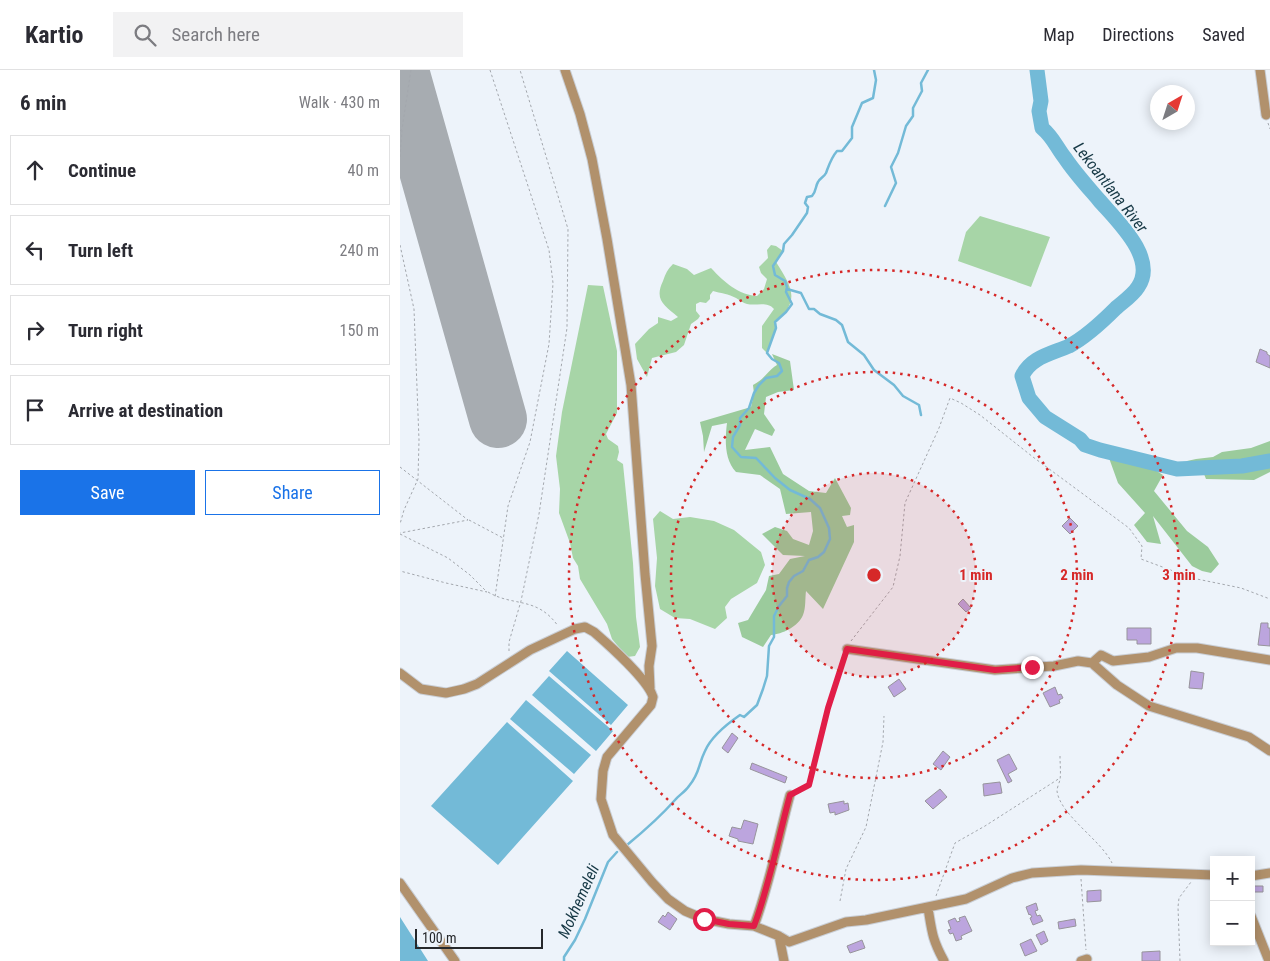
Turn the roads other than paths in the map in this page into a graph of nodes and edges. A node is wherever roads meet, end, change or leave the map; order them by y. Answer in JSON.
{"nodes":[{"id":1,"x":565,"y":70,"type":"edge"},
{"id":2,"x":1260,"y":70,"type":"edge"},
{"id":3,"x":1266,"y":115,"type":"dead end"},
{"id":4,"x":847,"y":649,"type":"road end"},
{"id":5,"x":1270,"y":660,"type":"edge"},
{"id":6,"x":1092,"y":664,"type":"junction"},
{"id":7,"x":649,"y":666,"type":"junction"},
{"id":8,"x":400,"y":673,"type":"edge"},
{"id":9,"x":639,"y":675,"type":"junction"},
{"id":10,"x":650,"y":688,"type":"junction"},
{"id":11,"x":1270,"y":751,"type":"edge"},
{"id":12,"x":790,"y":795,"type":"road end"},
{"id":13,"x":1270,"y":873,"type":"edge"},
{"id":14,"x":1210,"y":875,"type":"edge"},
{"id":15,"x":1255,"y":875,"type":"edge"},
{"id":16,"x":400,"y":883,"type":"edge"},
{"id":17,"x":931,"y":907,"type":"junction"},
{"id":18,"x":754,"y":926,"type":"junction"},
{"id":19,"x":1255,"y":926,"type":"edge"},
{"id":20,"x":779,"y":936,"type":"junction"},
{"id":21,"x":455,"y":961,"type":"edge"},
{"id":22,"x":784,"y":961,"type":"edge"},
{"id":23,"x":944,"y":961,"type":"edge"},
{"id":24,"x":1269,"y":961,"type":"edge"}],
"edges":[{"from":1,"to":7,"type":"street"},
{"from":2,"to":3,"type":"street"},
{"from":4,"to":6,"type":"street"},
{"from":5,"to":6,"type":"street"},
{"from":6,"to":11,"type":"street"},
{"from":7,"to":9,"type":"street"},
{"from":7,"to":10,"type":"street"},
{"from":8,"to":9,"type":"street"},
{"from":9,"to":10,"type":"street"},
{"from":10,"to":18,"type":"street"},
{"from":12,"to":18,"type":"street"},
{"from":13,"to":15,"type":"street"},
{"from":14,"to":17,"type":"street"},
{"from":16,"to":21,"type":"street"},
{"from":17,"to":20,"type":"street"},
{"from":17,"to":23,"type":"street"},
{"from":18,"to":20,"type":"street"},
{"from":19,"to":24,"type":"street"},
{"from":20,"to":22,"type":"street"}]}
